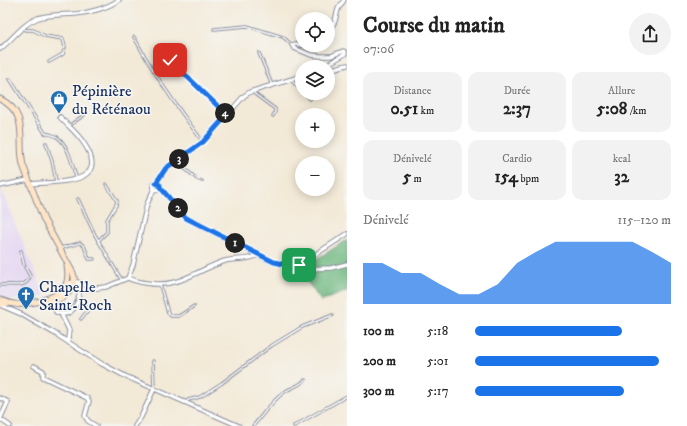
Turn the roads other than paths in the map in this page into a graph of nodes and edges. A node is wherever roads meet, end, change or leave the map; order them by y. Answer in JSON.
{"nodes":[{"id":1,"x":118,"y":0,"type":"edge"},
{"id":2,"x":344,"y":0,"type":"edge"},
{"id":3,"x":335,"y":21,"type":"edge"},
{"id":4,"x":23,"y":28,"type":"junction"},
{"id":5,"x":214,"y":29,"type":"dead end"},
{"id":6,"x":134,"y":37,"type":"dead end"},
{"id":7,"x":293,"y":45,"type":"joint"},
{"id":8,"x":0,"y":48,"type":"edge"},
{"id":9,"x":259,"y":52,"type":"dead end"},
{"id":10,"x":170,"y":60,"type":"dead end"},
{"id":11,"x":335,"y":60,"type":"edge"},
{"id":12,"x":49,"y":62,"type":"dead end"},
{"id":13,"x":347,"y":65,"type":"edge"},
{"id":14,"x":335,"y":68,"type":"edge"},
{"id":15,"x":295,"y":78,"type":"edge"},
{"id":16,"x":10,"y":79,"type":"dead end"},
{"id":17,"x":290,"y":79,"type":"junction"},
{"id":18,"x":295,"y":84,"type":"edge"},
{"id":19,"x":272,"y":85,"type":"junction"},
{"id":20,"x":252,"y":91,"type":"junction"},
{"id":21,"x":0,"y":99,"type":"edge"},
{"id":22,"x":84,"y":115,"type":"dead end"},
{"id":23,"x":227,"y":115,"type":"junction"},
{"id":24,"x":273,"y":116,"type":"dead end"},
{"id":25,"x":60,"y":117,"type":"dead end"},
{"id":26,"x":68,"y":127,"type":"junction"},
{"id":27,"x":203,"y":142,"type":"junction"},
{"id":28,"x":46,"y":143,"type":"dead end"},
{"id":29,"x":176,"y":161,"type":"junction"},
{"id":30,"x":77,"y":179,"type":"junction"},
{"id":31,"x":56,"y":181,"type":"junction"},
{"id":32,"x":202,"y":181,"type":"dead end"},
{"id":33,"x":29,"y":182,"type":"junction"},
{"id":34,"x":156,"y":183,"type":"junction"},
{"id":35,"x":106,"y":184,"type":"dead end"},
{"id":36,"x":0,"y":186,"type":"edge"},
{"id":37,"x":160,"y":187,"type":"junction"},
{"id":38,"x":154,"y":189,"type":"junction"},
{"id":39,"x":78,"y":199,"type":"dead end"},
{"id":40,"x":347,"y":234,"type":"edge"},
{"id":41,"x":98,"y":241,"type":"junction"},
{"id":42,"x":59,"y":248,"type":"junction"},
{"id":43,"x":21,"y":252,"type":"dead end"},
{"id":44,"x":258,"y":255,"type":"junction"},
{"id":45,"x":94,"y":260,"type":"dead end"},
{"id":46,"x":67,"y":263,"type":"junction"},
{"id":47,"x":347,"y":264,"type":"edge"},
{"id":48,"x":299,"y":265,"type":"junction"},
{"id":49,"x":128,"y":278,"type":"junction"},
{"id":50,"x":75,"y":281,"type":"junction"},
{"id":51,"x":122,"y":281,"type":"junction"},
{"id":52,"x":0,"y":285,"type":"edge"},
{"id":53,"x":160,"y":285,"type":"junction"},
{"id":54,"x":66,"y":286,"type":"junction"},
{"id":55,"x":80,"y":290,"type":"junction"},
{"id":56,"x":0,"y":300,"type":"edge"},
{"id":57,"x":52,"y":301,"type":"junction"},
{"id":58,"x":36,"y":302,"type":"junction"},
{"id":59,"x":10,"y":303,"type":"junction"},
{"id":60,"x":0,"y":304,"type":"edge"},
{"id":61,"x":78,"y":304,"type":"junction"},
{"id":62,"x":194,"y":306,"type":"dead end"},
{"id":63,"x":67,"y":313,"type":"junction"},
{"id":64,"x":61,"y":314,"type":"junction"},
{"id":65,"x":333,"y":315,"type":"dead end"},
{"id":66,"x":81,"y":319,"type":"dead end"},
{"id":67,"x":66,"y":324,"type":"junction"},
{"id":68,"x":69,"y":343,"type":"junction"},
{"id":69,"x":153,"y":361,"type":"dead end"},
{"id":70,"x":34,"y":366,"type":"dead end"},
{"id":71,"x":305,"y":380,"type":"dead end"},
{"id":72,"x":154,"y":389,"type":"junction"},
{"id":73,"x":347,"y":396,"type":"edge"},
{"id":74,"x":0,"y":398,"type":"edge"},
{"id":75,"x":186,"y":402,"type":"junction"},
{"id":76,"x":10,"y":426,"type":"edge"},
{"id":77,"x":96,"y":426,"type":"edge"},
{"id":78,"x":135,"y":426,"type":"edge"},
{"id":79,"x":239,"y":426,"type":"edge"},
{"id":80,"x":253,"y":426,"type":"edge"},
{"id":81,"x":294,"y":426,"type":"edge"}],
"edges":[{"from":1,"to":4,"type":"street"},
{"from":2,"to":3,"type":"street"},
{"from":4,"to":8,"type":"street"},
{"from":4,"to":12,"type":"lane"},
{"from":5,"to":7,"type":"lane"},
{"from":6,"to":27,"type":"lane"},
{"from":7,"to":11,"type":"street"},
{"from":9,"to":19,"type":"lane"},
{"from":10,"to":23,"type":"lane"},
{"from":13,"to":14,"type":"street"},
{"from":15,"to":17,"type":"street"},
{"from":16,"to":30,"type":"lane"},
{"from":17,"to":18,"type":"lane"},
{"from":17,"to":19,"type":"street"},
{"from":19,"to":20,"type":"street"},
{"from":20,"to":23,"type":"street"},
{"from":20,"to":24,"type":"lane"},
{"from":21,"to":33,"type":"main road"},
{"from":22,"to":26,"type":"lane"},
{"from":23,"to":27,"type":"street"},
{"from":25,"to":26,"type":"street"},
{"from":26,"to":30,"type":"street"},
{"from":27,"to":29,"type":"street"},
{"from":28,"to":31,"type":"lane"},
{"from":29,"to":32,"type":"lane"},
{"from":29,"to":34,"type":"street"},
{"from":30,"to":31,"type":"street"},
{"from":31,"to":33,"type":"street"},
{"from":33,"to":36,"type":"street"},
{"from":33,"to":42,"type":"main road"},
{"from":34,"to":37,"type":"street"},
{"from":34,"to":38,"type":"street"},
{"from":35,"to":41,"type":"lane"},
{"from":37,"to":38,"type":"street"},
{"from":37,"to":44,"type":"street"},
{"from":38,"to":49,"type":"street"},
{"from":39,"to":41,"type":"lane"},
{"from":40,"to":48,"type":"street"},
{"from":41,"to":51,"type":"lane"},
{"from":42,"to":45,"type":"lane"},
{"from":42,"to":46,"type":"main road"},
{"from":43,"to":52,"type":"lane"},
{"from":44,"to":48,"type":"street"},
{"from":44,"to":53,"type":"street"},
{"from":46,"to":50,"type":"main road"},
{"from":46,"to":54,"type":"main road"},
{"from":47,"to":48,"type":"street"},
{"from":49,"to":51,"type":"street"},
{"from":49,"to":53,"type":"street"},
{"from":50,"to":54,"type":"street"},
{"from":50,"to":55,"type":"street"},
{"from":50,"to":57,"type":"main road"},
{"from":51,"to":55,"type":"street"},
{"from":53,"to":62,"type":"lane"},
{"from":54,"to":57,"type":"street"},
{"from":54,"to":58,"type":"main road"},
{"from":55,"to":61,"type":"street"},
{"from":56,"to":59,"type":"main road"},
{"from":57,"to":58,"type":"main road"},
{"from":57,"to":64,"type":"street"},
{"from":58,"to":59,"type":"main road"},
{"from":59,"to":60,"type":"main road"},
{"from":60,"to":68,"type":"street"},
{"from":61,"to":63,"type":"street"},
{"from":61,"to":66,"type":"lane"},
{"from":63,"to":64,"type":"street"},
{"from":63,"to":67,"type":"street"},
{"from":64,"to":67,"type":"street"},
{"from":65,"to":75,"type":"lane"},
{"from":67,"to":68,"type":"street"},
{"from":68,"to":72,"type":"street"},
{"from":69,"to":72,"type":"lane"},
{"from":70,"to":77,"type":"street"},
{"from":71,"to":80,"type":"lane"},
{"from":72,"to":75,"type":"street"},
{"from":72,"to":78,"type":"street"},
{"from":73,"to":81,"type":"lane"},
{"from":74,"to":76,"type":"street"},
{"from":75,"to":79,"type":"street"}]}
